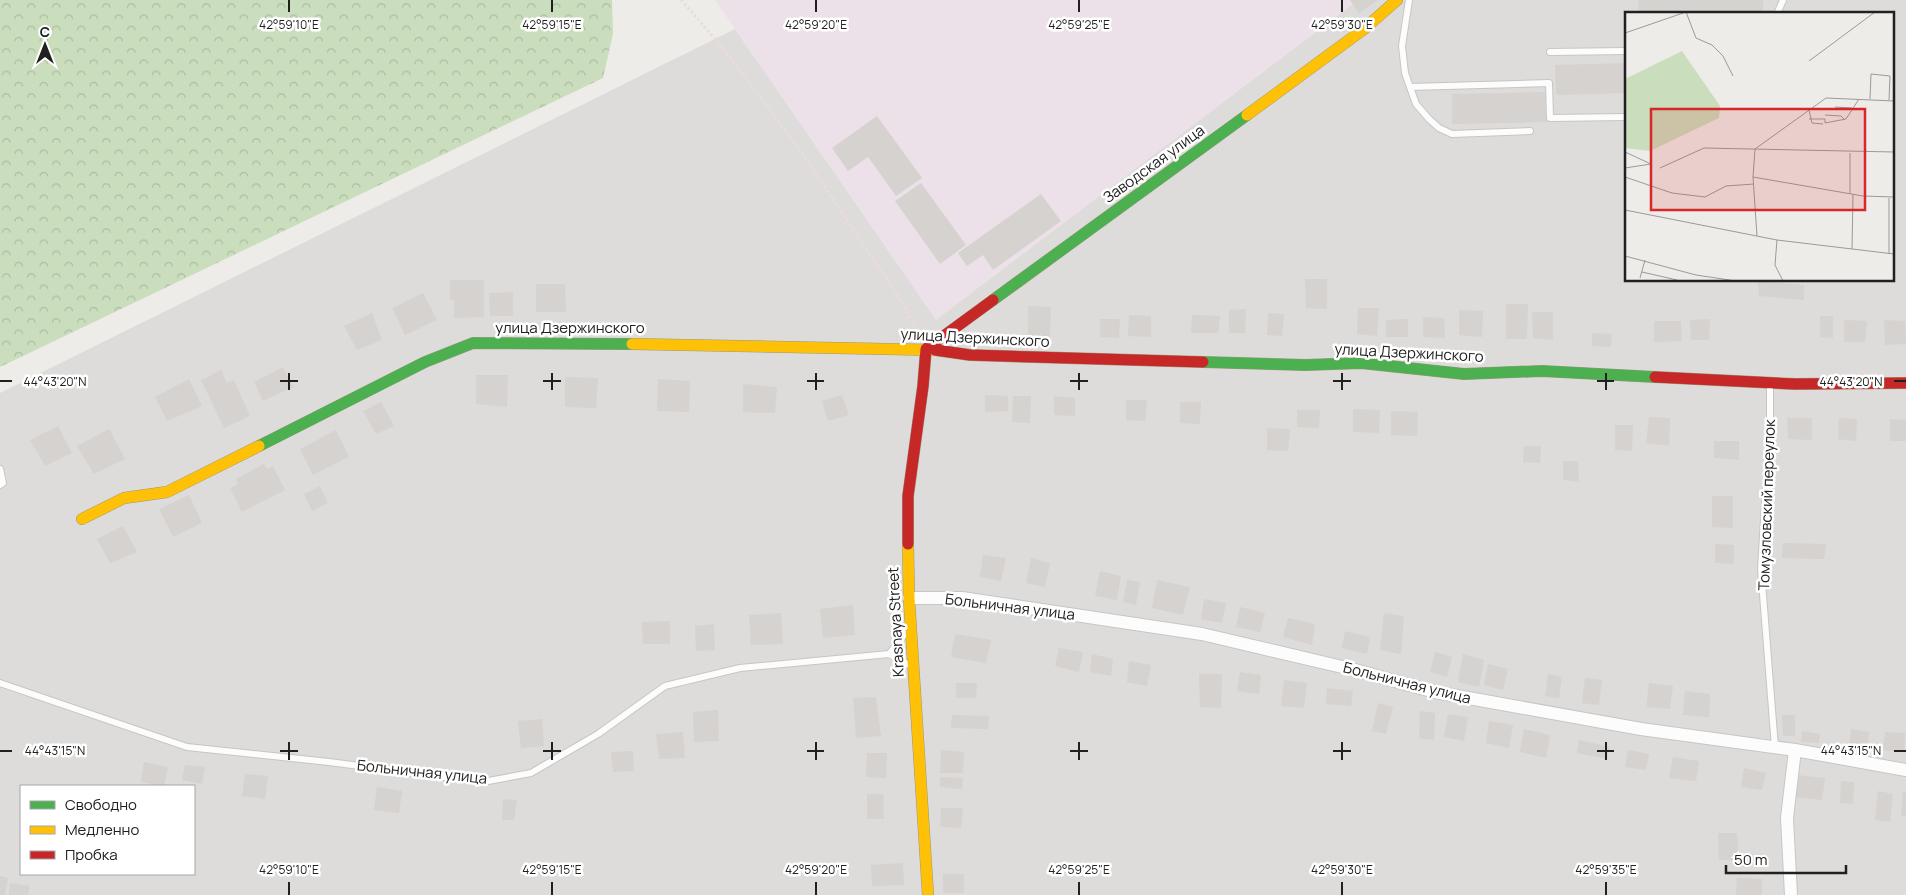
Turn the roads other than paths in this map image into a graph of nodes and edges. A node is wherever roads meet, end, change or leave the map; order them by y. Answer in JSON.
{"nodes":[{"id":1,"x":1398,"y":0,"type":"edge"},
{"id":2,"x":1409,"y":0,"type":"edge"},
{"id":3,"x":1783,"y":0,"type":"edge"},
{"id":4,"x":1778,"y":12,"type":"edge"},
{"id":5,"x":1625,"y":51,"type":"edge"},
{"id":6,"x":1550,"y":52,"type":"dead end"},
{"id":7,"x":1410,"y":87,"type":"junction"},
{"id":8,"x":1625,"y":117,"type":"edge"},
{"id":9,"x":1530,"y":131,"type":"dead end"},
{"id":10,"x":926,"y":349,"type":"junction"},
{"id":11,"x":1770,"y":382,"type":"junction"},
{"id":12,"x":1906,"y":383,"type":"edge"},
{"id":13,"x":0,"y":469,"type":"edge"},
{"id":14,"x":0,"y":485,"type":"edge"},
{"id":15,"x":82,"y":519,"type":"dead end"},
{"id":16,"x":909,"y":598,"type":"junction"},
{"id":17,"x":910,"y":626,"type":"junction"},
{"id":18,"x":888,"y":654,"type":"junction"},
{"id":19,"x":913,"y":668,"type":"junction"},
{"id":20,"x":0,"y":683,"type":"edge"},
{"id":21,"x":1775,"y":748,"type":"junction"},
{"id":22,"x":1795,"y":750,"type":"junction"},
{"id":23,"x":1906,"y":770,"type":"edge"},
{"id":24,"x":928,"y":895,"type":"edge"},
{"id":25,"x":1791,"y":895,"type":"edge"}],
"edges":[{"from":1,"to":10,"type":"street","name":"Заводская улица"},
{"from":2,"to":7,"type":"lane"},
{"from":3,"to":4,"type":"lane"},
{"from":5,"to":6,"type":"lane"},
{"from":7,"to":8,"type":"lane"},
{"from":7,"to":9,"type":"lane"},
{"from":10,"to":11,"type":"street","name":"улица Дзержинского"},
{"from":10,"to":15,"type":"street","name":"улица Дзержинского"},
{"from":10,"to":16,"type":"street","name":"Krasnaya Street"},
{"from":11,"to":12,"type":"street","name":"улица Дзержинского"},
{"from":11,"to":21,"type":"lane","name":"Томузловский переулок"},
{"from":13,"to":14,"type":"lane"},
{"from":16,"to":17,"type":"street","name":"Krasnaya Street"},
{"from":16,"to":21,"type":"street","name":"Больничная улица"},
{"from":17,"to":18,"type":"lane"},
{"from":17,"to":19,"type":"street","name":"Krasnaya Street"},
{"from":18,"to":19,"type":"lane"},
{"from":18,"to":20,"type":"lane","name":"Больничная улица"},
{"from":19,"to":24,"type":"street","name":"Krasnaya Street"},
{"from":21,"to":22,"type":"street","name":"Больничная улица"},
{"from":22,"to":23,"type":"street","name":"Больничная улица"},
{"from":22,"to":25,"type":"street"}]}
